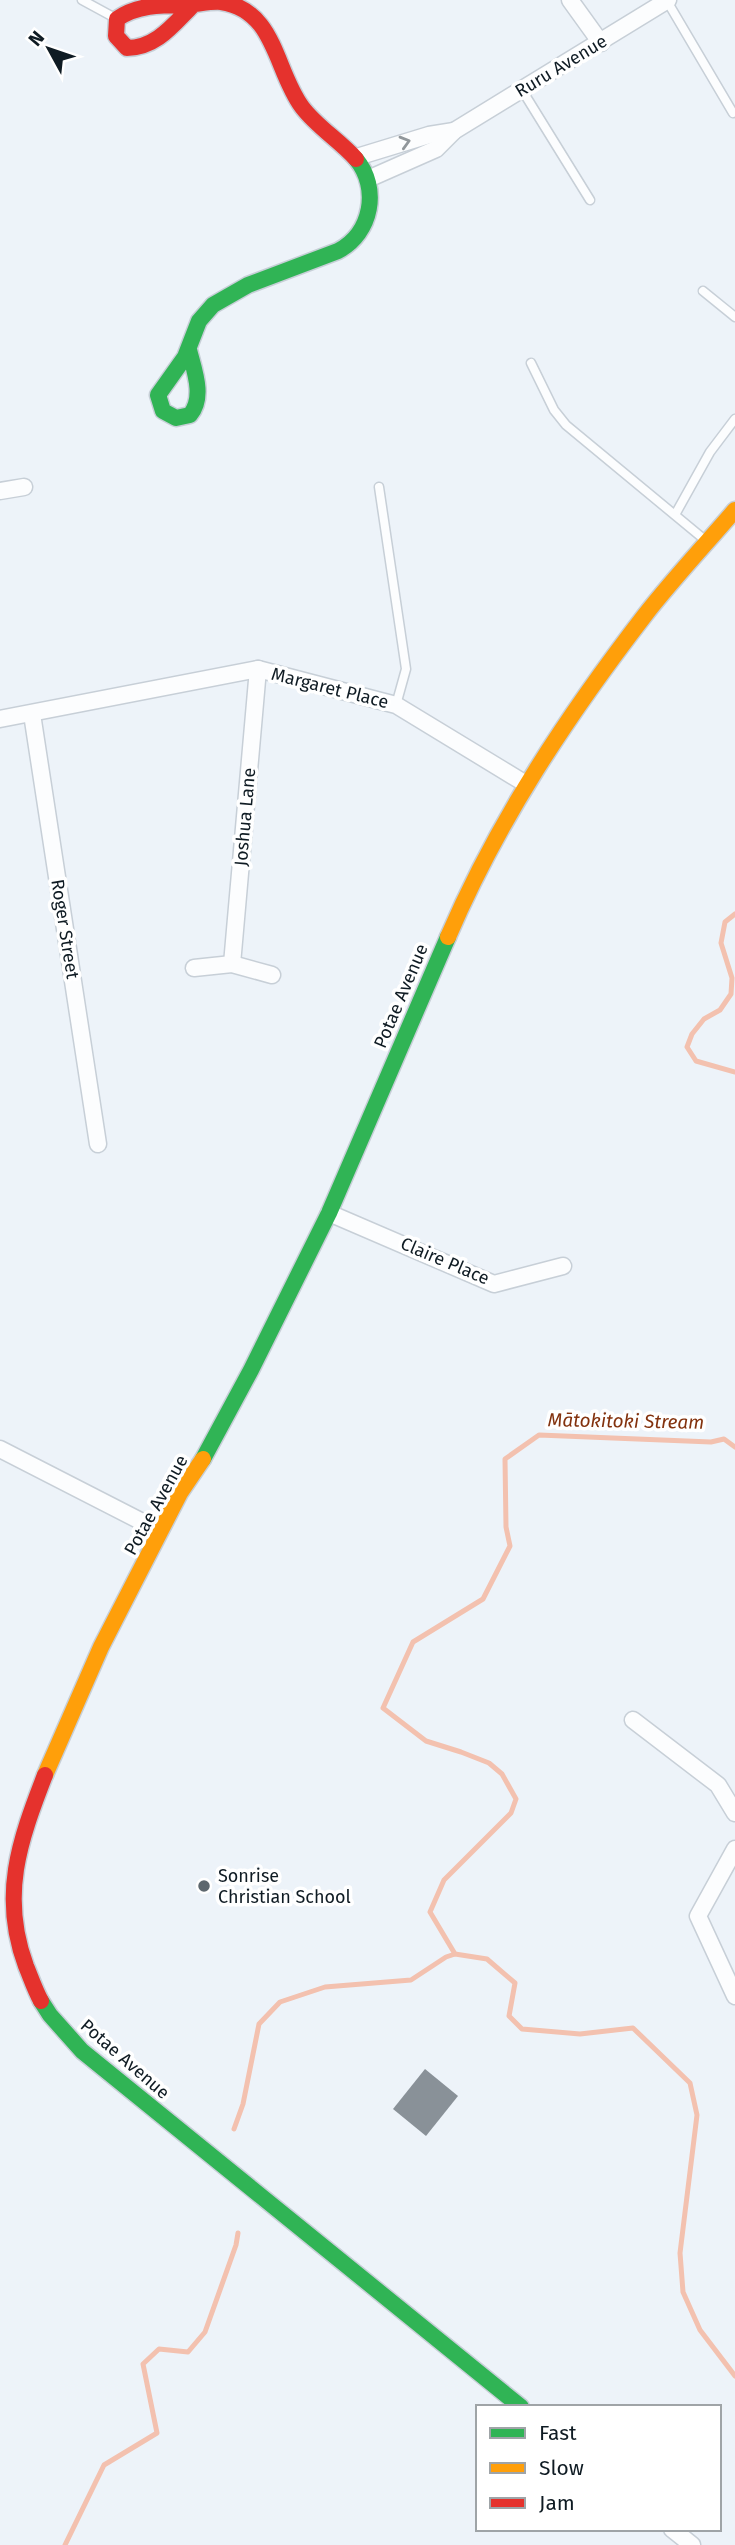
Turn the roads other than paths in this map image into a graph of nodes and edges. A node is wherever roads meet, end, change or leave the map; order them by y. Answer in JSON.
{"nodes":[{"id":1,"x":82,"y":0,"type":"edge"},
{"id":2,"x":570,"y":0,"type":"edge"},
{"id":3,"x":667,"y":1,"type":"edge"},
{"id":4,"x":247,"y":5,"type":"edge"},
{"id":5,"x":192,"y":6,"type":"junction"},
{"id":6,"x":117,"y":19,"type":"junction"},
{"id":7,"x":601,"y":43,"type":"junction"},
{"id":8,"x":522,"y":90,"type":"junction"},
{"id":9,"x":733,"y":113,"type":"dead end"},
{"id":10,"x":453,"y":131,"type":"junction"},
{"id":11,"x":357,"y":157,"type":"junction"},
{"id":12,"x":368,"y":179,"type":"junction"},
{"id":13,"x":590,"y":200,"type":"dead end"},
{"id":14,"x":703,"y":291,"type":"dead end"},
{"id":15,"x":735,"y":317,"type":"edge"},
{"id":16,"x":189,"y":350,"type":"dead end"},
{"id":17,"x":531,"y":363,"type":"dead end"},
{"id":18,"x":735,"y":419,"type":"edge"},
{"id":19,"x":24,"y":487,"type":"dead end"},
{"id":20,"x":379,"y":487,"type":"dead end"},
{"id":21,"x":0,"y":491,"type":"edge"},
{"id":22,"x":735,"y":510,"type":"edge"},
{"id":23,"x":676,"y":513,"type":"junction"},
{"id":24,"x":708,"y":542,"type":"junction"},
{"id":25,"x":258,"y":670,"type":"junction"},
{"id":26,"x":396,"y":705,"type":"junction"},
{"id":27,"x":32,"y":715,"type":"junction"},
{"id":28,"x":0,"y":719,"type":"edge"},
{"id":29,"x":526,"y":784,"type":"junction"},
{"id":30,"x":232,"y":964,"type":"junction"},
{"id":31,"x":194,"y":968,"type":"dead end"},
{"id":32,"x":272,"y":975,"type":"dead end"},
{"id":33,"x":98,"y":1144,"type":"dead end"},
{"id":34,"x":330,"y":1213,"type":"junction"},
{"id":35,"x":563,"y":1266,"type":"dead end"},
{"id":36,"x":0,"y":1448,"type":"edge"},
{"id":37,"x":160,"y":1531,"type":"junction"},
{"id":38,"x":633,"y":1720,"type":"dead end"},
{"id":39,"x":735,"y":1813,"type":"edge"},
{"id":40,"x":735,"y":1849,"type":"edge"},
{"id":41,"x":735,"y":1996,"type":"edge"},
{"id":42,"x":519,"y":2405,"type":"edge"},
{"id":43,"x":674,"y":2531,"type":"edge"},
{"id":44,"x":692,"y":2545,"type":"edge"}],
"edges":[{"from":1,"to":6,"type":"lane"},
{"from":2,"to":7,"type":"street"},
{"from":3,"to":7,"type":"street","name":"Ruru Avenue"},
{"from":3,"to":9,"type":"lane"},
{"from":4,"to":5,"type":"street"},
{"from":4,"to":11,"type":"street"},
{"from":5,"to":6,"type":"street"},
{"from":5,"to":6,"type":"street"},
{"from":7,"to":8,"type":"street","name":"Ruru Avenue"},
{"from":8,"to":10,"type":"street","name":"Ruru Avenue"},
{"from":8,"to":13,"type":"lane"},
{"from":11,"to":10,"type":"street","name":"Ruru Avenue","one_way":true},
{"from":10,"to":12,"type":"street","name":"Ruru Avenue"},
{"from":11,"to":12,"type":"street"},
{"from":12,"to":16,"type":"street"},
{"from":14,"to":15,"type":"lane"},
{"from":17,"to":23,"type":"lane"},
{"from":18,"to":23,"type":"lane"},
{"from":19,"to":21,"type":"street"},
{"from":20,"to":26,"type":"lane"},
{"from":22,"to":24,"type":"street","name":"Potae Avenue"},
{"from":23,"to":24,"type":"lane"},
{"from":24,"to":29,"type":"street","name":"Potae Avenue"},
{"from":25,"to":26,"type":"street","name":"Margaret Place"},
{"from":25,"to":27,"type":"street","name":"Margaret Place"},
{"from":25,"to":30,"type":"street","name":"Joshua Lane"},
{"from":26,"to":29,"type":"street","name":"Margaret Place"},
{"from":27,"to":28,"type":"street","name":"Margaret Place"},
{"from":27,"to":33,"type":"street","name":"Roger Street"},
{"from":29,"to":34,"type":"street","name":"Potae Avenue"},
{"from":30,"to":31,"type":"street"},
{"from":30,"to":32,"type":"street"},
{"from":34,"to":35,"type":"street","name":"Claire Place"},
{"from":34,"to":37,"type":"street","name":"Potae Avenue"},
{"from":36,"to":37,"type":"street"},
{"from":37,"to":42,"type":"street","name":"Potae Avenue"},
{"from":38,"to":39,"type":"street"},
{"from":40,"to":41,"type":"street"},
{"from":43,"to":44,"type":"street"}]}
